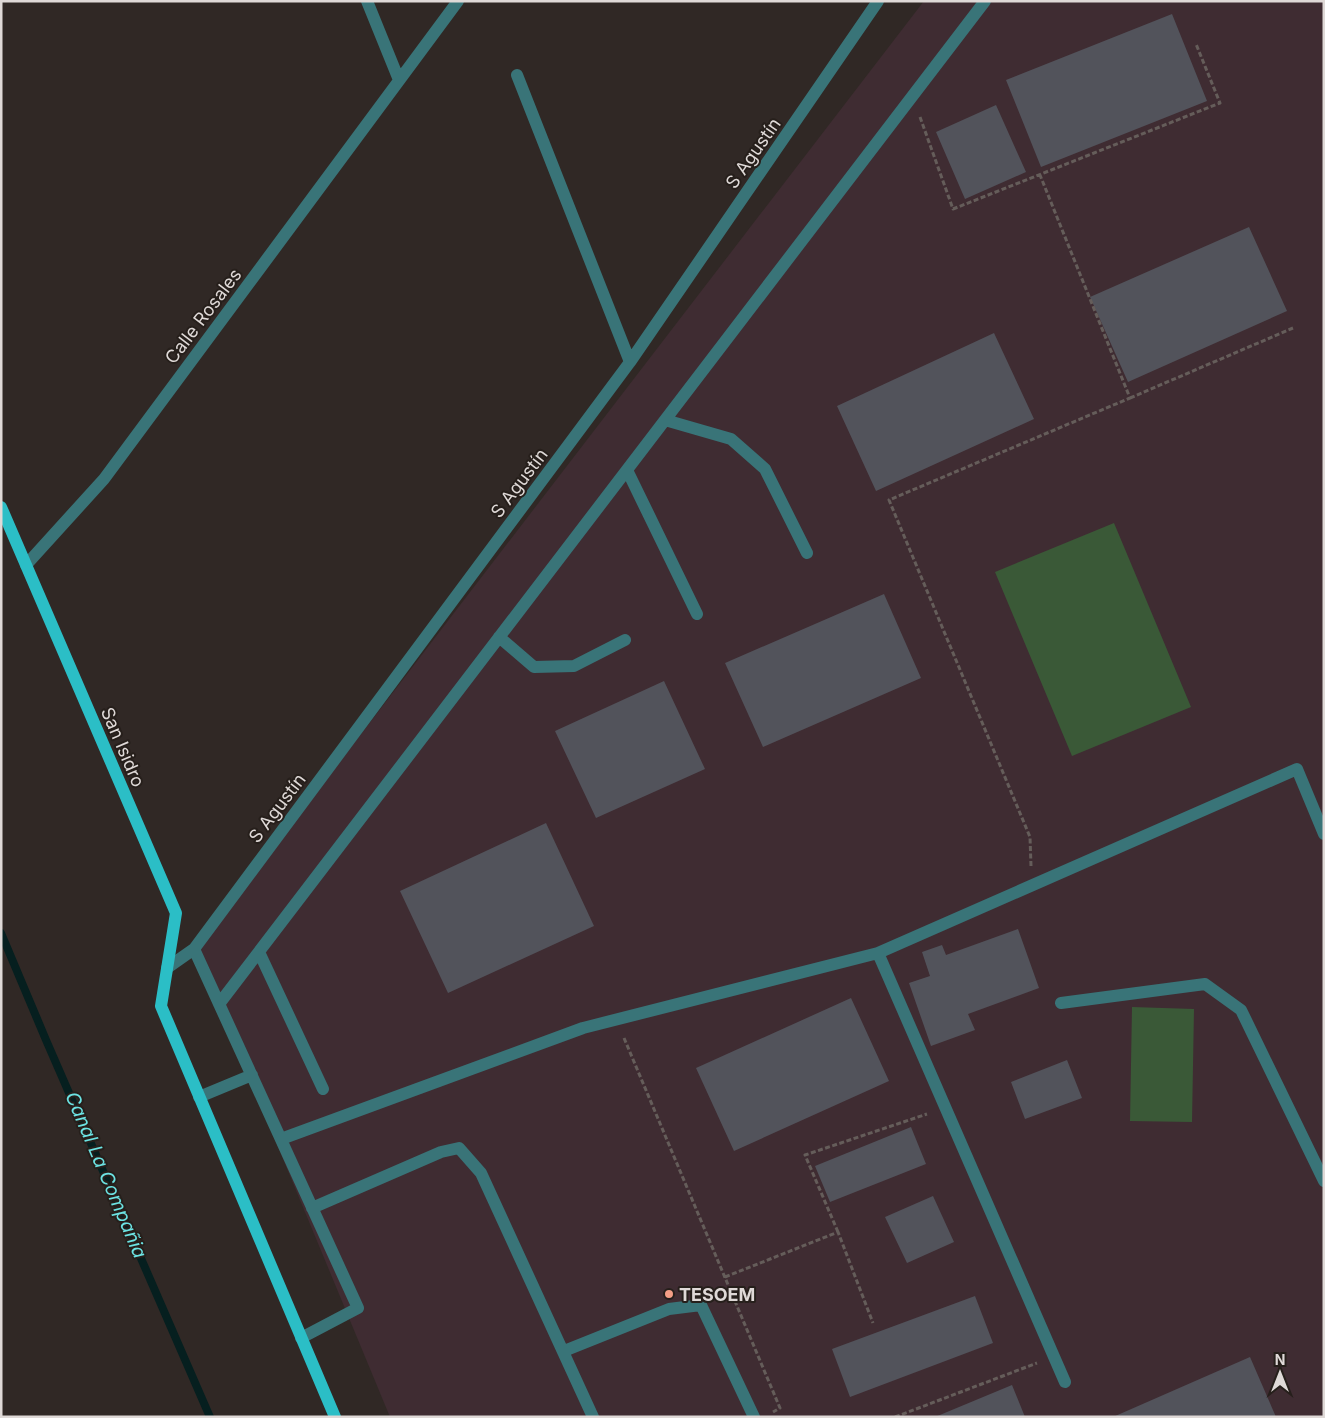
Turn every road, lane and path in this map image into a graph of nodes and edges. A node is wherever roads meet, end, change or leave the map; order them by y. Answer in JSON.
{"nodes":[{"id":1,"x":367,"y":1,"type":"edge"},
{"id":2,"x":458,"y":1,"type":"edge"},
{"id":3,"x":878,"y":1,"type":"edge"},
{"id":4,"x":985,"y":1,"type":"edge"},
{"id":5,"x":1196,"y":44,"type":"dead end"},
{"id":6,"x":517,"y":75,"type":"dead end"},
{"id":7,"x":399,"y":80,"type":"junction"},
{"id":8,"x":912,"y":96,"type":"junction"},
{"id":9,"x":1040,"y":175,"type":"junction"},
{"id":10,"x":1293,"y":328,"type":"dead end"},
{"id":11,"x":630,"y":362,"type":"junction"},
{"id":12,"x":1130,"y":398,"type":"junction"},
{"id":13,"x":665,"y":420,"type":"junction"},
{"id":14,"x":627,"y":470,"type":"junction"},
{"id":15,"x":1,"y":507,"type":"edge"},
{"id":16,"x":807,"y":553,"type":"dead end"},
{"id":17,"x":26,"y":565,"type":"junction"},
{"id":18,"x":697,"y":614,"type":"dead end"},
{"id":19,"x":499,"y":638,"type":"junction"},
{"id":20,"x":625,"y":640,"type":"dead end"},
{"id":21,"x":1324,"y":834,"type":"edge"},
{"id":22,"x":1037,"y":884,"type":"junction"},
{"id":23,"x":194,"y":949,"type":"junction"},
{"id":24,"x":259,"y":952,"type":"junction"},
{"id":25,"x":878,"y":953,"type":"junction"},
{"id":26,"x":167,"y":968,"type":"junction"},
{"id":27,"x":1061,"y":1003,"type":"dead end"},
{"id":28,"x":219,"y":1004,"type":"junction"},
{"id":29,"x":616,"y":1019,"type":"junction"},
{"id":30,"x":252,"y":1075,"type":"junction"},
{"id":31,"x":323,"y":1089,"type":"dead end"},
{"id":32,"x":199,"y":1097,"type":"junction"},
{"id":33,"x":946,"y":1108,"type":"junction"},
{"id":34,"x":281,"y":1139,"type":"junction"},
{"id":35,"x":1324,"y":1181,"type":"edge"},
{"id":36,"x":312,"y":1208,"type":"junction"},
{"id":37,"x":838,"y":1232,"type":"junction"},
{"id":38,"x":724,"y":1277,"type":"junction"},
{"id":39,"x":873,"y":1323,"type":"dead end"},
{"id":40,"x":301,"y":1338,"type":"junction"},
{"id":41,"x":564,"y":1351,"type":"junction"},
{"id":42,"x":1054,"y":1356,"type":"junction"},
{"id":43,"x":1065,"y":1382,"type":"dead end"},
{"id":44,"x":771,"y":1413,"type":"dead end"},
{"id":45,"x":335,"y":1417,"type":"edge"},
{"id":46,"x":593,"y":1417,"type":"edge"},
{"id":47,"x":754,"y":1417,"type":"edge"},
{"id":48,"x":895,"y":1417,"type":"edge"}],
"edges":[{"from":1,"to":7,"type":"street"},
{"from":2,"to":7,"type":"street","name":"Calle Rosales"},
{"from":3,"to":11,"type":"street","name":"S Agustín"},
{"from":4,"to":8,"type":"street"},
{"from":5,"to":9,"type":"path"},
{"from":6,"to":11,"type":"street"},
{"from":7,"to":17,"type":"street","name":"Calle Rosales"},
{"from":8,"to":9,"type":"path"},
{"from":8,"to":13,"type":"street"},
{"from":9,"to":12,"type":"path"},
{"from":10,"to":12,"type":"path"},
{"from":11,"to":23,"type":"street","name":"S Agustín"},
{"from":12,"to":22,"type":"path"},
{"from":13,"to":14,"type":"street"},
{"from":13,"to":16,"type":"street"},
{"from":14,"to":18,"type":"street"},
{"from":14,"to":19,"type":"street"},
{"from":15,"to":17,"type":"main road","name":"San Isidro"},
{"from":17,"to":26,"type":"main road","name":"San Isidro"},
{"from":19,"to":20,"type":"street"},
{"from":19,"to":24,"type":"street"},
{"from":21,"to":22,"type":"street"},
{"from":22,"to":25,"type":"street"},
{"from":23,"to":26,"type":"street","name":"S Agustín"},
{"from":23,"to":28,"type":"street"},
{"from":24,"to":28,"type":"street"},
{"from":24,"to":31,"type":"street"},
{"from":25,"to":29,"type":"street"},
{"from":25,"to":33,"type":"street"},
{"from":26,"to":32,"type":"main road","name":"San Isidro"},
{"from":27,"to":35,"type":"street"},
{"from":28,"to":30,"type":"street"},
{"from":29,"to":34,"type":"street"},
{"from":29,"to":38,"type":"path"},
{"from":30,"to":32,"type":"street"},
{"from":30,"to":34,"type":"street"},
{"from":32,"to":40,"type":"main road"},
{"from":33,"to":37,"type":"path"},
{"from":33,"to":42,"type":"street"},
{"from":34,"to":36,"type":"street"},
{"from":36,"to":40,"type":"street"},
{"from":36,"to":41,"type":"street"},
{"from":37,"to":38,"type":"path"},
{"from":37,"to":39,"type":"path"},
{"from":38,"to":44,"type":"path"},
{"from":40,"to":45,"type":"main road"},
{"from":41,"to":46,"type":"street"},
{"from":41,"to":47,"type":"street"},
{"from":42,"to":43,"type":"street"},
{"from":42,"to":48,"type":"path"}]}
